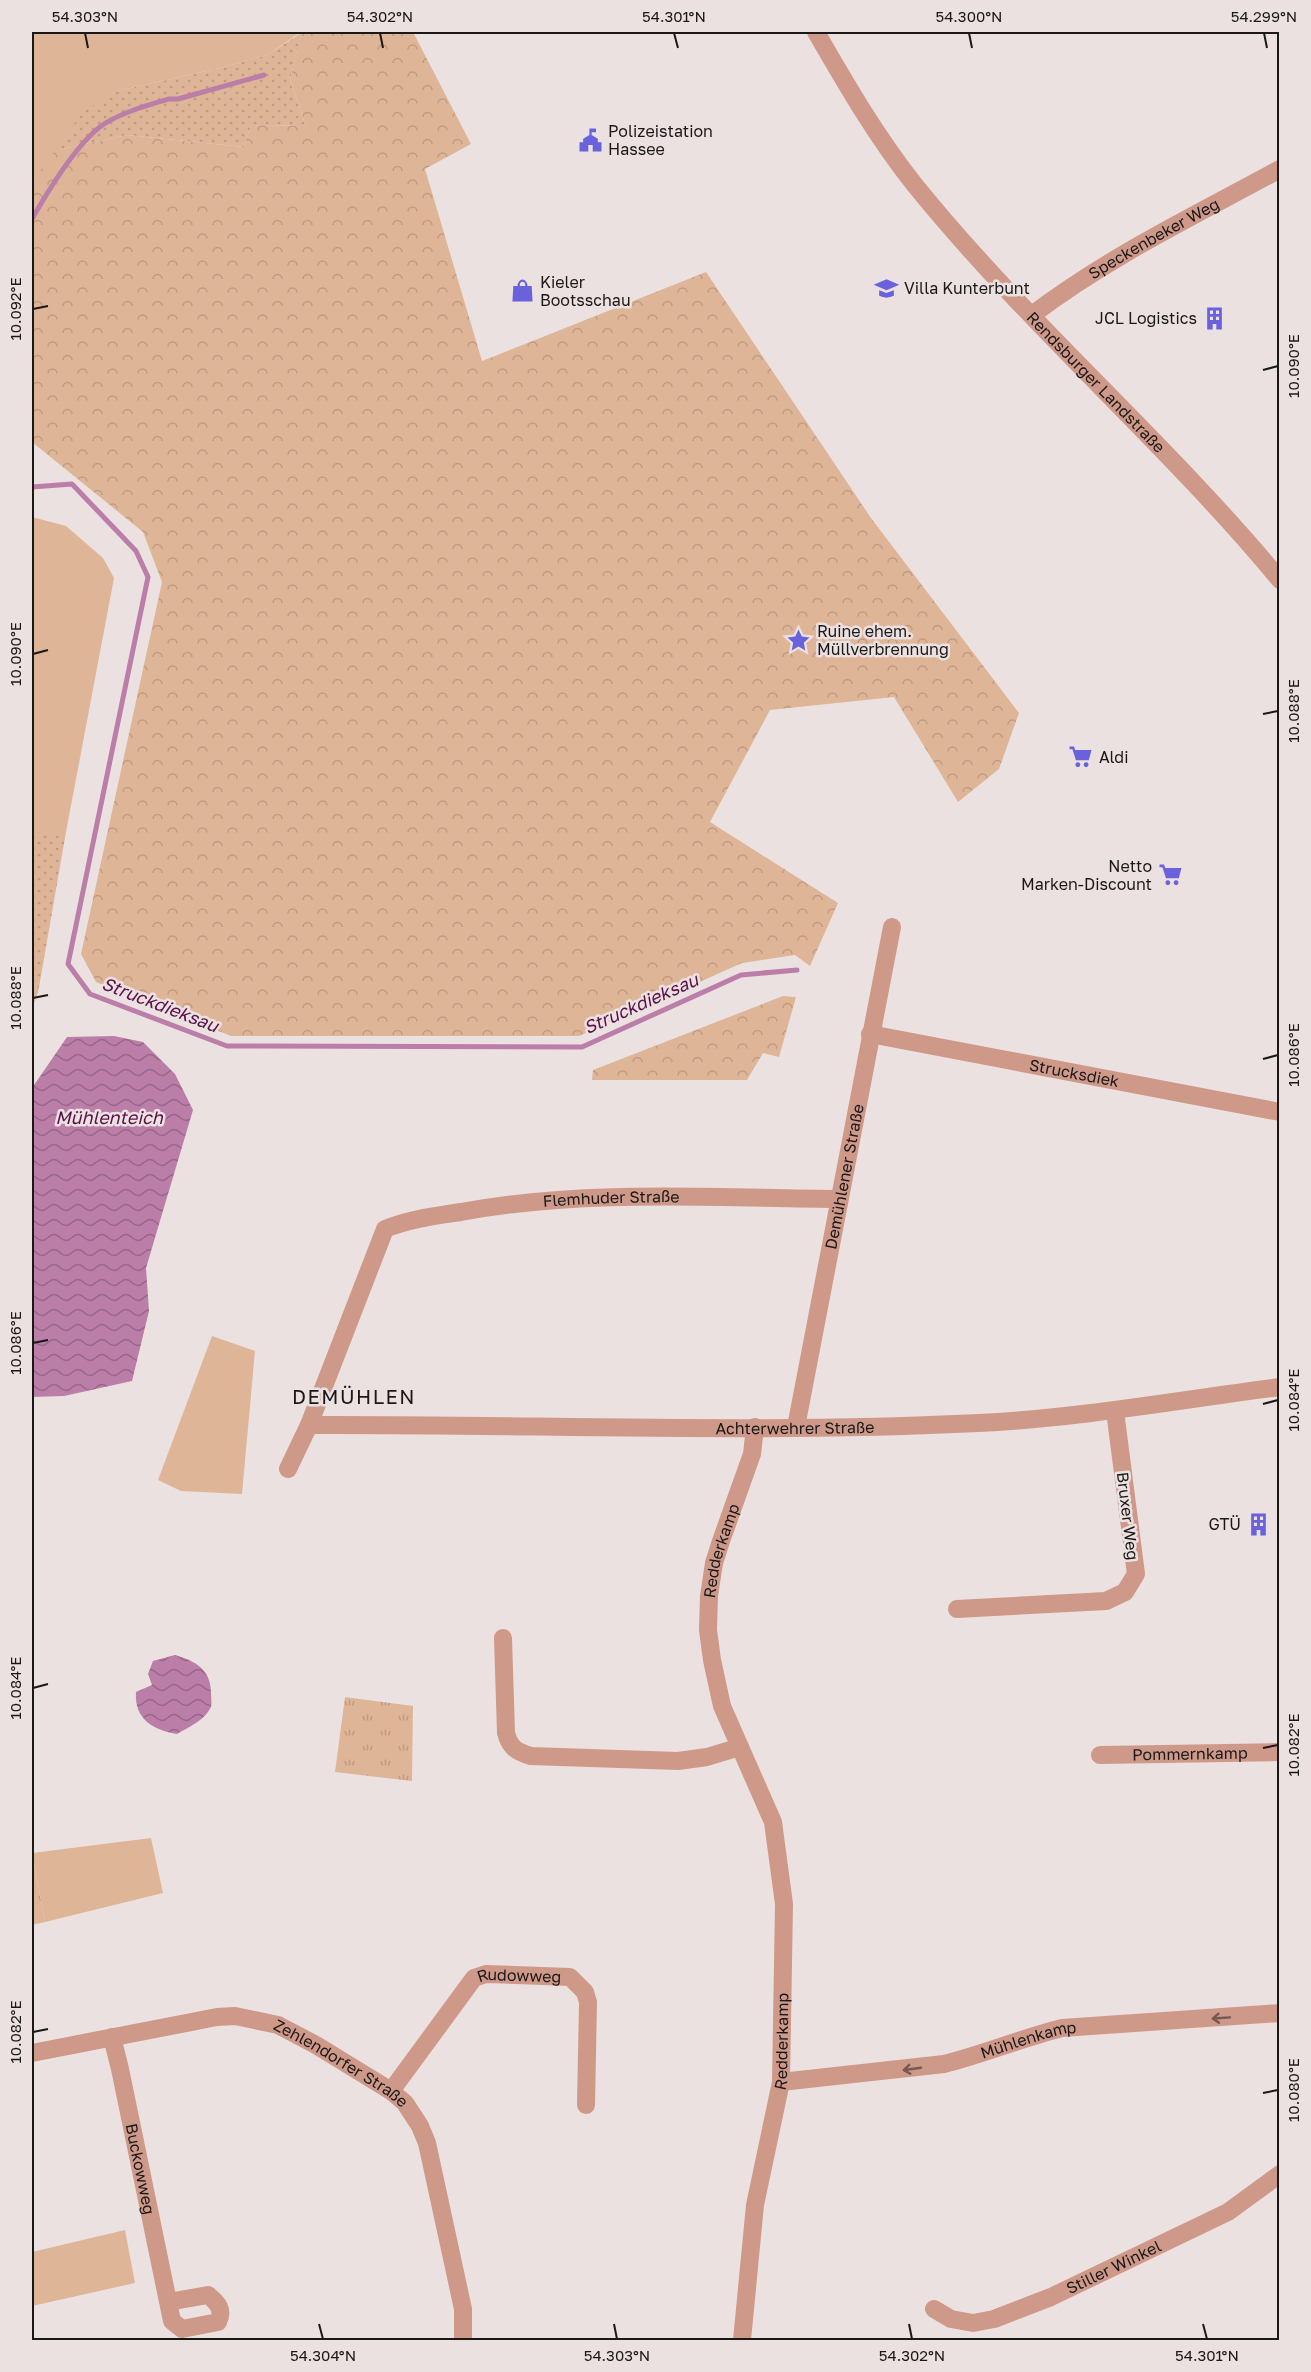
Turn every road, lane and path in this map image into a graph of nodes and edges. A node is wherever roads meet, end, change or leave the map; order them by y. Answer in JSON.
{"nodes":[{"id":1,"x":816,"y":32,"type":"edge"},
{"id":2,"x":1280,"y":169,"type":"edge"},
{"id":3,"x":1032,"y":315,"type":"junction"},
{"id":4,"x":1280,"y":580,"type":"edge"},
{"id":5,"x":892,"y":927,"type":"dead end"},
{"id":6,"x":870,"y":1034,"type":"junction"},
{"id":7,"x":1280,"y":1112,"type":"edge"},
{"id":8,"x":839,"y":1199,"type":"junction"},
{"id":9,"x":1280,"y":1388,"type":"edge"},
{"id":10,"x":1115,"y":1411,"type":"junction"},
{"id":11,"x":309,"y":1425,"type":"junction"},
{"id":12,"x":754,"y":1427,"type":"junction"},
{"id":13,"x":796,"y":1427,"type":"junction"},
{"id":14,"x":288,"y":1469,"type":"dead end"},
{"id":15,"x":957,"y":1609,"type":"dead end"},
{"id":16,"x":503,"y":1638,"type":"dead end"},
{"id":17,"x":740,"y":1747,"type":"junction"},
{"id":18,"x":1280,"y":1752,"type":"edge"},
{"id":19,"x":1100,"y":1755,"type":"dead end"},
{"id":20,"x":1280,"y":2013,"type":"edge"},
{"id":21,"x":112,"y":2037,"type":"junction"},
{"id":22,"x":32,"y":2053,"type":"edge"},
{"id":23,"x":781,"y":2082,"type":"junction"},
{"id":24,"x":391,"y":2091,"type":"junction"},
{"id":25,"x":586,"y":2105,"type":"dead end"},
{"id":26,"x":1280,"y":2174,"type":"edge"},
{"id":27,"x":168,"y":2302,"type":"dead end"},
{"id":28,"x":934,"y":2309,"type":"dead end"},
{"id":29,"x":463,"y":2340,"type":"edge"},
{"id":30,"x":742,"y":2340,"type":"edge"}],
"edges":[{"from":1,"to":3,"type":"street","name":"Rendsburger Landstraße"},
{"from":2,"to":3,"type":"street","name":"Speckenbeker Weg"},
{"from":3,"to":4,"type":"street","name":"Rendsburger Landstraße"},
{"from":5,"to":6,"type":"street","name":"Demühlener Straße"},
{"from":6,"to":7,"type":"street","name":"Strucksdiek"},
{"from":6,"to":8,"type":"street","name":"Demühlener Straße"},
{"from":8,"to":11,"type":"street","name":"Flemhuder Straße"},
{"from":8,"to":13,"type":"street","name":"Demühlener Straße"},
{"from":9,"to":10,"type":"street","name":"Achterwehrer Straße"},
{"from":10,"to":13,"type":"street","name":"Achterwehrer Straße"},
{"from":10,"to":15,"type":"street","name":"Bruxer Weg"},
{"from":11,"to":12,"type":"street","name":"Achterwehrer Straße"},
{"from":11,"to":14,"type":"street"},
{"from":12,"to":13,"type":"street","name":"Achterwehrer Straße"},
{"from":12,"to":17,"type":"street","name":"Redderkamp"},
{"from":16,"to":17,"type":"street"},
{"from":17,"to":23,"type":"street","name":"Redderkamp"},
{"from":18,"to":19,"type":"street","name":"Pommernkamp"},
{"from":20,"to":23,"type":"street","name":"Mühlenkamp","one_way":true},
{"from":21,"to":22,"type":"street","name":"Zehlendorfer Straße"},
{"from":21,"to":24,"type":"street","name":"Zehlendorfer Straße"},
{"from":21,"to":27,"type":"street","name":"Buckowweg"},
{"from":23,"to":30,"type":"street","name":"Redderkamp"},
{"from":24,"to":25,"type":"street","name":"Rudowweg"},
{"from":24,"to":29,"type":"street","name":"Zehlendorfer Straße"},
{"from":26,"to":28,"type":"street","name":"Stiller Winkel"}]}
